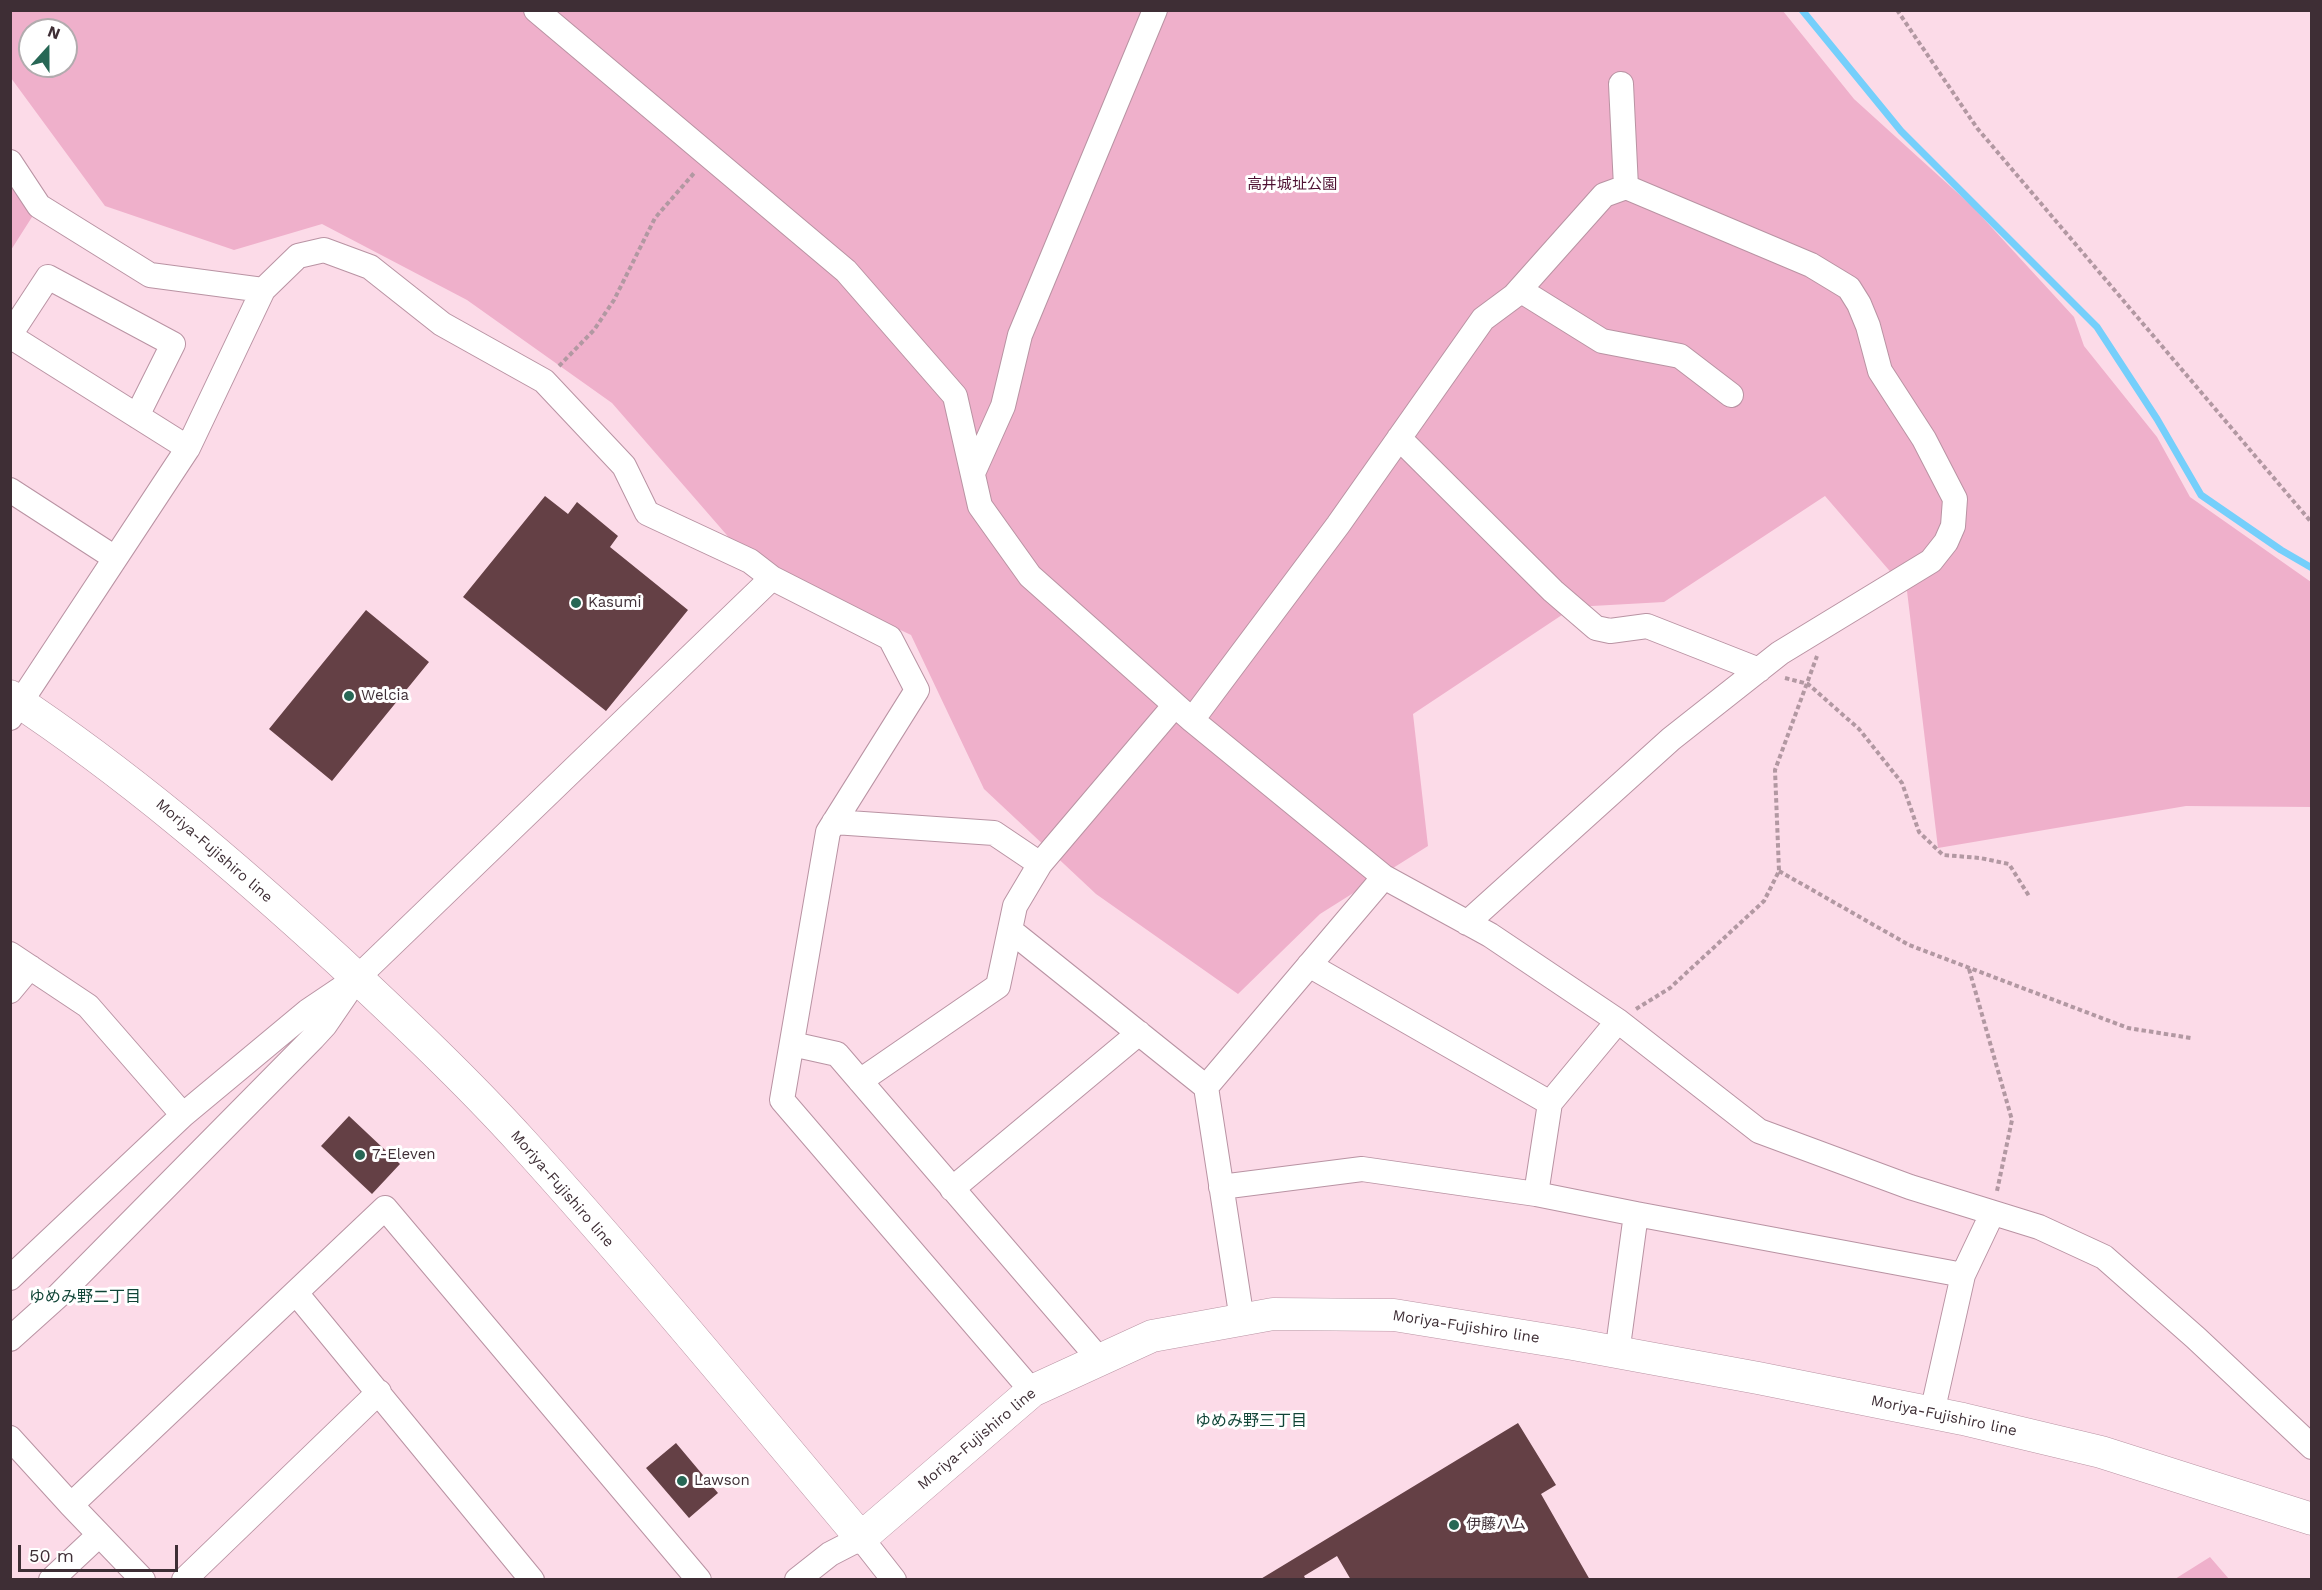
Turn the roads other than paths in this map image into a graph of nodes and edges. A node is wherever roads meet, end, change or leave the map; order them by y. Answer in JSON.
{"nodes":[{"id":1,"x":536,"y":10,"type":"edge"},
{"id":2,"x":1155,"y":10,"type":"edge"},
{"id":3,"x":1621,"y":84,"type":"dead end"},
{"id":4,"x":10,"y":162,"type":"edge"},
{"id":5,"x":1626,"y":187,"type":"junction"},
{"id":6,"x":263,"y":290,"type":"junction"},
{"id":7,"x":1520,"y":290,"type":"junction"},
{"id":8,"x":10,"y":335,"type":"edge"},
{"id":9,"x":1731,"y":395,"type":"dead end"},
{"id":10,"x":137,"y":416,"type":"junction"},
{"id":11,"x":1400,"y":438,"type":"junction"},
{"id":12,"x":188,"y":448,"type":"junction"},
{"id":13,"x":973,"y":473,"type":"junction"},
{"id":14,"x":10,"y":490,"type":"edge"},
{"id":15,"x":115,"y":558,"type":"junction"},
{"id":16,"x":772,"y":578,"type":"junction"},
{"id":17,"x":1758,"y":670,"type":"junction"},
{"id":18,"x":14,"y":705,"type":"edge"},
{"id":19,"x":1183,"y":712,"type":"junction"},
{"id":20,"x":834,"y":822,"type":"junction"},
{"id":21,"x":1040,"y":864,"type":"junction"},
{"id":22,"x":1384,"y":877,"type":"junction"},
{"id":23,"x":1467,"y":923,"type":"junction"},
{"id":24,"x":1010,"y":930,"type":"junction"},
{"id":25,"x":20,"y":960,"type":"edge"},
{"id":26,"x":1310,"y":965,"type":"junction"},
{"id":27,"x":357,"y":978,"type":"junction"},
{"id":28,"x":10,"y":991,"type":"edge"},
{"id":29,"x":1618,"y":1021,"type":"junction"},
{"id":30,"x":1139,"y":1033,"type":"junction"},
{"id":31,"x":792,"y":1044,"type":"junction"},
{"id":32,"x":860,"y":1081,"type":"junction"},
{"id":33,"x":1206,"y":1087,"type":"junction"},
{"id":34,"x":1550,"y":1103,"type":"junction"},
{"id":35,"x":183,"y":1114,"type":"junction"},
{"id":36,"x":1221,"y":1186,"type":"junction"},
{"id":37,"x":952,"y":1189,"type":"junction"},
{"id":38,"x":1536,"y":1194,"type":"junction"},
{"id":39,"x":1636,"y":1214,"type":"junction"},
{"id":40,"x":1992,"y":1214,"type":"junction"},
{"id":41,"x":1963,"y":1275,"type":"junction"},
{"id":42,"x":10,"y":1278,"type":"edge"},
{"id":43,"x":296,"y":1293,"type":"junction"},
{"id":44,"x":1242,"y":1320,"type":"junction"},
{"id":45,"x":10,"y":1339,"type":"edge"},
{"id":46,"x":1614,"y":1352,"type":"junction"},
{"id":47,"x":1100,"y":1360,"type":"junction"},
{"id":48,"x":1032,"y":1391,"type":"junction"},
{"id":49,"x":379,"y":1392,"type":"junction"},
{"id":50,"x":1932,"y":1413,"type":"junction"},
{"id":51,"x":10,"y":1438,"type":"edge"},
{"id":52,"x":2312,"y":1446,"type":"edge"},
{"id":53,"x":71,"y":1506,"type":"junction"},
{"id":54,"x":2312,"y":1519,"type":"edge"},
{"id":55,"x":99,"y":1535,"type":"junction"},
{"id":56,"x":861,"y":1538,"type":"junction"},
{"id":57,"x":51,"y":1580,"type":"edge"},
{"id":58,"x":143,"y":1580,"type":"edge"},
{"id":59,"x":184,"y":1580,"type":"edge"},
{"id":60,"x":532,"y":1580,"type":"edge"},
{"id":61,"x":699,"y":1580,"type":"edge"},
{"id":62,"x":797,"y":1580,"type":"edge"},
{"id":63,"x":894,"y":1580,"type":"edge"}],
"edges":[{"from":1,"to":13,"type":"street"},
{"from":2,"to":13,"type":"street"},
{"from":3,"to":5,"type":"street"},
{"from":4,"to":6,"type":"street"},
{"from":5,"to":7,"type":"street"},
{"from":5,"to":17,"type":"street"},
{"from":6,"to":12,"type":"street"},
{"from":6,"to":16,"type":"street"},
{"from":7,"to":9,"type":"street"},
{"from":7,"to":11,"type":"street"},
{"from":8,"to":10,"type":"street"},
{"from":8,"to":10,"type":"street"},
{"from":10,"to":12,"type":"street"},
{"from":11,"to":17,"type":"street"},
{"from":11,"to":19,"type":"street"},
{"from":12,"to":15,"type":"street"},
{"from":13,"to":19,"type":"street"},
{"from":14,"to":15,"type":"street"},
{"from":15,"to":18,"type":"street"},
{"from":16,"to":20,"type":"street"},
{"from":16,"to":27,"type":"street"},
{"from":17,"to":23,"type":"street"},
{"from":18,"to":27,"type":"main road","name":"Moriya-Fujishiro line"},
{"from":19,"to":21,"type":"street"},
{"from":19,"to":22,"type":"street"},
{"from":20,"to":21,"type":"street"},
{"from":20,"to":31,"type":"street"},
{"from":21,"to":24,"type":"street"},
{"from":22,"to":23,"type":"street"},
{"from":22,"to":26,"type":"street"},
{"from":23,"to":29,"type":"street"},
{"from":24,"to":30,"type":"street"},
{"from":24,"to":32,"type":"street"},
{"from":25,"to":28,"type":"street"},
{"from":25,"to":35,"type":"street"},
{"from":26,"to":33,"type":"street"},
{"from":26,"to":34,"type":"street"},
{"from":27,"to":35,"type":"street"},
{"from":27,"to":45,"type":"street"},
{"from":27,"to":56,"type":"main road","name":"Moriya-Fujishiro line"},
{"from":29,"to":34,"type":"street"},
{"from":29,"to":40,"type":"street"},
{"from":30,"to":33,"type":"street"},
{"from":30,"to":37,"type":"street"},
{"from":31,"to":32,"type":"street"},
{"from":31,"to":48,"type":"street"},
{"from":32,"to":37,"type":"street"},
{"from":33,"to":36,"type":"street"},
{"from":34,"to":38,"type":"street"},
{"from":35,"to":42,"type":"street"},
{"from":36,"to":38,"type":"street"},
{"from":36,"to":44,"type":"street"},
{"from":37,"to":47,"type":"street"},
{"from":38,"to":39,"type":"street"},
{"from":39,"to":41,"type":"street"},
{"from":39,"to":46,"type":"street"},
{"from":40,"to":41,"type":"street"},
{"from":40,"to":52,"type":"street"},
{"from":41,"to":50,"type":"street"},
{"from":43,"to":49,"type":"street"},
{"from":43,"to":53,"type":"street"},
{"from":43,"to":61,"type":"street"},
{"from":44,"to":46,"type":"main road","name":"Moriya-Fujishiro line"},
{"from":44,"to":47,"type":"main road","name":"Moriya-Fujishiro line"},
{"from":46,"to":50,"type":"main road","name":"Moriya-Fujishiro line"},
{"from":47,"to":48,"type":"main road","name":"Moriya-Fujishiro line"},
{"from":48,"to":56,"type":"main road","name":"Moriya-Fujishiro line"},
{"from":49,"to":59,"type":"street"},
{"from":49,"to":60,"type":"street"},
{"from":50,"to":54,"type":"main road","name":"Moriya-Fujishiro line"},
{"from":51,"to":53,"type":"street"},
{"from":53,"to":55,"type":"street"},
{"from":55,"to":57,"type":"street"},
{"from":55,"to":58,"type":"street"},
{"from":56,"to":62,"type":"street"},
{"from":56,"to":63,"type":"street"}]}
